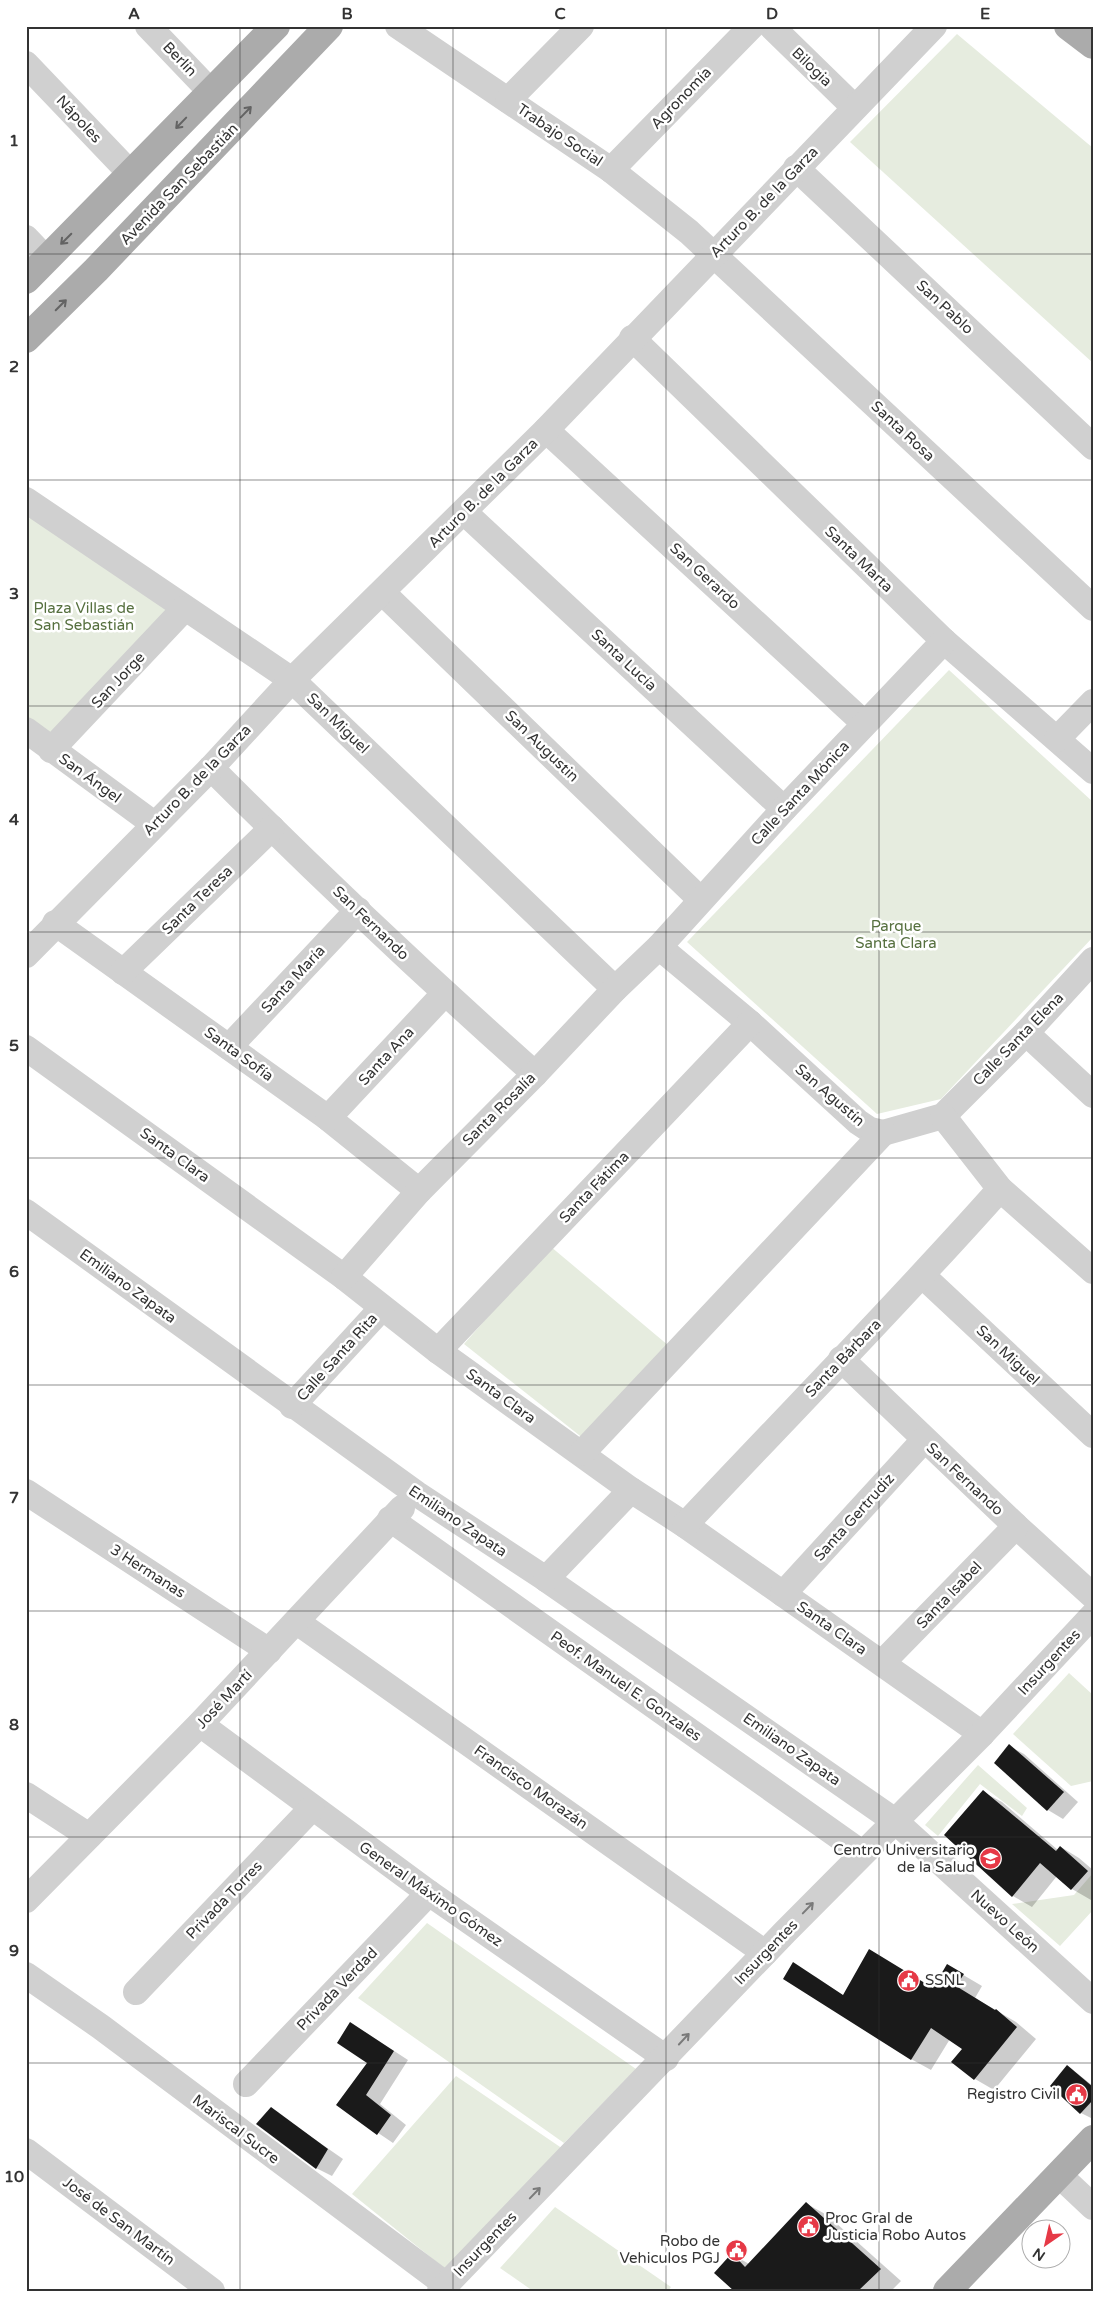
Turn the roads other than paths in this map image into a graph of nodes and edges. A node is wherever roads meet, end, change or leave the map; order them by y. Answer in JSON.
{"nodes":[{"id":1,"x":148,"y":26,"type":"edge"},
{"id":2,"x":276,"y":26,"type":"edge"},
{"id":3,"x":329,"y":26,"type":"edge"},
{"id":4,"x":398,"y":26,"type":"edge"},
{"id":5,"x":581,"y":26,"type":"edge"},
{"id":6,"x":752,"y":26,"type":"edge"},
{"id":7,"x":770,"y":26,"type":"edge"},
{"id":8,"x":934,"y":26,"type":"edge"},
{"id":9,"x":1068,"y":26,"type":"edge"},
{"id":10,"x":1093,"y":45,"type":"edge"},
{"id":11,"x":26,"y":64,"type":"edge"},
{"id":12,"x":211,"y":92,"type":"junction"},
{"id":13,"x":508,"y":100,"type":"junction"},
{"id":14,"x":854,"y":107,"type":"junction"},
{"id":15,"x":796,"y":168,"type":"junction"},
{"id":16,"x":611,"y":170,"type":"junction"},
{"id":17,"x":131,"y":174,"type":"junction"},
{"id":18,"x":26,"y":238,"type":"edge"},
{"id":19,"x":714,"y":255,"type":"junction"},
{"id":20,"x":46,"y":259,"type":"junction"},
{"id":21,"x":26,"y":280,"type":"edge"},
{"id":22,"x":632,"y":338,"type":"junction"},
{"id":23,"x":26,"y":339,"type":"edge"},
{"id":24,"x":546,"y":430,"type":"junction"},
{"id":25,"x":1093,"y":447,"type":"edge"},
{"id":26,"x":29,"y":508,"type":"edge"},
{"id":27,"x":464,"y":512,"type":"junction"},
{"id":28,"x":383,"y":592,"type":"junction"},
{"id":29,"x":1093,"y":608,"type":"edge"},
{"id":30,"x":184,"y":609,"type":"junction"},
{"id":31,"x":944,"y":641,"type":"junction"},
{"id":32,"x":292,"y":680,"type":"junction"},
{"id":33,"x":1093,"y":702,"type":"edge"},
{"id":34,"x":864,"y":723,"type":"junction"},
{"id":35,"x":26,"y":730,"type":"edge"},
{"id":36,"x":1058,"y":739,"type":"junction"},
{"id":37,"x":52,"y":750,"type":"junction"},
{"id":38,"x":211,"y":768,"type":"junction"},
{"id":39,"x":1093,"y":771,"type":"edge"},
{"id":40,"x":784,"y":809,"type":"junction"},
{"id":41,"x":154,"y":824,"type":"junction"},
{"id":42,"x":272,"y":828,"type":"junction"},
{"id":43,"x":701,"y":900,"type":"junction"},
{"id":44,"x":358,"y":910,"type":"junction"},
{"id":45,"x":55,"y":923,"type":"junction"},
{"id":46,"x":659,"y":947,"type":"junction"},
{"id":47,"x":26,"y":955,"type":"edge"},
{"id":48,"x":1093,"y":960,"type":"edge"},
{"id":49,"x":123,"y":972,"type":"junction"},
{"id":50,"x":615,"y":989,"type":"junction"},
{"id":51,"x":445,"y":993,"type":"junction"},
{"id":52,"x":750,"y":1023,"type":"junction"},
{"id":53,"x":1026,"y":1033,"type":"junction"},
{"id":54,"x":229,"y":1047,"type":"junction"},
{"id":55,"x":26,"y":1048,"type":"edge"},
{"id":56,"x":535,"y":1074,"type":"junction"},
{"id":57,"x":1093,"y":1095,"type":"edge"},
{"id":58,"x":943,"y":1116,"type":"junction"},
{"id":59,"x":328,"y":1118,"type":"junction"},
{"id":60,"x":882,"y":1133,"type":"junction"},
{"id":61,"x":1000,"y":1189,"type":"junction"},
{"id":62,"x":419,"y":1191,"type":"junction"},
{"id":63,"x":26,"y":1212,"type":"edge"},
{"id":64,"x":1093,"y":1271,"type":"edge"},
{"id":65,"x":922,"y":1276,"type":"junction"},
{"id":66,"x":344,"y":1277,"type":"junction"},
{"id":67,"x":382,"y":1308,"type":"junction"},
{"id":68,"x":438,"y":1351,"type":"junction"},
{"id":69,"x":841,"y":1359,"type":"junction"},
{"id":70,"x":292,"y":1406,"type":"junction"},
{"id":71,"x":1093,"y":1435,"type":"edge"},
{"id":72,"x":924,"y":1440,"type":"junction"},
{"id":73,"x":582,"y":1454,"type":"junction"},
{"id":74,"x":631,"y":1490,"type":"junction"},
{"id":75,"x":26,"y":1492,"type":"edge"},
{"id":76,"x":417,"y":1494,"type":"junction"},
{"id":77,"x":390,"y":1519,"type":"junction"},
{"id":78,"x":685,"y":1525,"type":"junction"},
{"id":79,"x":1016,"y":1526,"type":"junction"},
{"id":80,"x":546,"y":1579,"type":"junction"},
{"id":81,"x":783,"y":1594,"type":"junction"},
{"id":82,"x":1093,"y":1596,"type":"edge"},
{"id":83,"x":1093,"y":1614,"type":"edge"},
{"id":84,"x":297,"y":1622,"type":"junction"},
{"id":85,"x":269,"y":1651,"type":"junction"},
{"id":86,"x":882,"y":1663,"type":"junction"},
{"id":87,"x":200,"y":1724,"type":"junction"},
{"id":88,"x":982,"y":1734,"type":"junction"},
{"id":89,"x":26,"y":1796,"type":"edge"},
{"id":90,"x":312,"y":1808,"type":"junction"},
{"id":91,"x":895,"y":1821,"type":"junction"},
{"id":92,"x":90,"y":1836,"type":"junction"},
{"id":93,"x":862,"y":1853,"type":"junction"},
{"id":94,"x":429,"y":1893,"type":"junction"},
{"id":95,"x":26,"y":1900,"type":"edge"},
{"id":96,"x":765,"y":1953,"type":"junction"},
{"id":97,"x":26,"y":1975,"type":"edge"},
{"id":98,"x":136,"y":1992,"type":"dead end"},
{"id":99,"x":1093,"y":2001,"type":"edge"},
{"id":100,"x":666,"y":2058,"type":"junction"},
{"id":101,"x":246,"y":2084,"type":"dead end"},
{"id":102,"x":1093,"y":2139,"type":"edge"},
{"id":103,"x":26,"y":2151,"type":"edge"},
{"id":104,"x":1059,"y":2175,"type":"junction"},
{"id":105,"x":1093,"y":2207,"type":"edge"},
{"id":106,"x":442,"y":2288,"type":"edge"},
{"id":107,"x":951,"y":2289,"type":"edge"},
{"id":108,"x":212,"y":2291,"type":"edge"}],
"edges":[{"from":1,"to":12,"type":"street","name":"Berlín"},
{"from":2,"to":12,"type":"main road"},
{"from":23,"to":3,"type":"main road","name":"Avenida San Sebastián","one_way":true},
{"from":4,"to":13,"type":"street","name":"Trabajo Social"},
{"from":5,"to":13,"type":"street"},
{"from":6,"to":16,"type":"street","name":"Agronomía"},
{"from":7,"to":14,"type":"street","name":"Bilogia"},
{"from":8,"to":14,"type":"street","name":"Arturo B. de la Garza"},
{"from":9,"to":10,"type":"main road"},
{"from":11,"to":17,"type":"street","name":"Nápoles"},
{"from":12,"to":17,"type":"main road","one_way":true},
{"from":13,"to":16,"type":"street","name":"Trabajo Social"},
{"from":14,"to":15,"type":"street","name":"Arturo B. de la Garza"},
{"from":15,"to":19,"type":"street","name":"Arturo B. de la Garza"},
{"from":15,"to":25,"type":"street","name":"San Pablo"},
{"from":16,"to":19,"type":"street","name":"Trabajo Social"},
{"from":17,"to":20,"type":"main road","one_way":true},
{"from":18,"to":20,"type":"street"},
{"from":19,"to":22,"type":"street","name":"Arturo B. de la Garza"},
{"from":19,"to":29,"type":"street","name":"Santa Rosa"},
{"from":20,"to":21,"type":"main road"},
{"from":22,"to":24,"type":"street","name":"Arturo B. de la Garza"},
{"from":22,"to":31,"type":"street","name":"Santa Marta"},
{"from":24,"to":27,"type":"street","name":"Arturo B. de la Garza"},
{"from":24,"to":34,"type":"street","name":"San Gerardo"},
{"from":26,"to":30,"type":"street","name":"San Miguel"},
{"from":27,"to":28,"type":"street","name":"Arturo B. de la Garza"},
{"from":27,"to":40,"type":"street","name":"Santa Lucía"},
{"from":28,"to":32,"type":"street","name":"Arturo B. de la Garza"},
{"from":28,"to":43,"type":"street","name":"San Augustin"},
{"from":30,"to":32,"type":"street","name":"San Miguel"},
{"from":30,"to":37,"type":"street","name":"San Jorge"},
{"from":31,"to":34,"type":"street","name":"Calle Santa Mónica"},
{"from":31,"to":36,"type":"street","name":"Santa Marta"},
{"from":32,"to":38,"type":"street","name":"Arturo B. de la Garza"},
{"from":32,"to":50,"type":"street","name":"San Miguel"},
{"from":33,"to":36,"type":"street"},
{"from":34,"to":40,"type":"street","name":"Calle Santa Mónica"},
{"from":35,"to":37,"type":"street","name":"San Ángel"},
{"from":36,"to":39,"type":"street","name":"Santa Marta"},
{"from":37,"to":41,"type":"street","name":"San Ángel"},
{"from":38,"to":41,"type":"street","name":"Arturo B. de la Garza"},
{"from":38,"to":42,"type":"street","name":"San Fernando"},
{"from":40,"to":43,"type":"street","name":"Calle Santa Mónica"},
{"from":41,"to":45,"type":"street","name":"Arturo B. de la Garza"},
{"from":42,"to":44,"type":"street","name":"San Fernando"},
{"from":42,"to":49,"type":"street","name":"Santa Teresa"},
{"from":43,"to":46,"type":"street","name":"Calle Santa Mónica"},
{"from":44,"to":51,"type":"street","name":"San Fernando"},
{"from":44,"to":54,"type":"street","name":"Santa María"},
{"from":45,"to":47,"type":"street","name":"Arturo B. de la Garza"},
{"from":45,"to":49,"type":"street","name":"Santa Sofía"},
{"from":46,"to":50,"type":"street","name":"Santa Rosalía"},
{"from":46,"to":52,"type":"street","name":"San Agustín"},
{"from":48,"to":53,"type":"street","name":"Calle Santa Elena"},
{"from":49,"to":54,"type":"street","name":"Santa Sofía"},
{"from":50,"to":56,"type":"street","name":"Santa Rosalía"},
{"from":51,"to":56,"type":"street","name":"San Fernando"},
{"from":51,"to":59,"type":"street","name":"Santa Ana"},
{"from":52,"to":60,"type":"street","name":"San Agustín"},
{"from":52,"to":68,"type":"street","name":"Santa Fátima"},
{"from":53,"to":57,"type":"street"},
{"from":53,"to":58,"type":"street","name":"Calle Santa Elena"},
{"from":54,"to":59,"type":"street","name":"Santa Sofía"},
{"from":55,"to":66,"type":"street","name":"Santa Clara"},
{"from":56,"to":62,"type":"street","name":"Santa Rosalía"},
{"from":58,"to":60,"type":"street","name":"San Agustín"},
{"from":58,"to":61,"type":"street"},
{"from":59,"to":62,"type":"street","name":"Santa Sofía"},
{"from":60,"to":73,"type":"street"},
{"from":61,"to":64,"type":"street"},
{"from":61,"to":65,"type":"street","name":"Santa Bárbara"},
{"from":62,"to":66,"type":"street","name":"Santa Rosalía"},
{"from":63,"to":70,"type":"street","name":"Emiliano Zapata"},
{"from":65,"to":69,"type":"street","name":"Santa Bárbara"},
{"from":65,"to":71,"type":"street","name":"San Miguel"},
{"from":66,"to":67,"type":"street","name":"Santa Clara"},
{"from":67,"to":68,"type":"street","name":"Santa Clara"},
{"from":67,"to":70,"type":"street","name":"Calle Santa Rita"},
{"from":68,"to":73,"type":"street","name":"Santa Clara"},
{"from":69,"to":72,"type":"street","name":"San Fernando"},
{"from":69,"to":78,"type":"street","name":"Santa Bárbara"},
{"from":70,"to":76,"type":"street","name":"Emiliano Zapata"},
{"from":72,"to":79,"type":"street","name":"San Fernando"},
{"from":72,"to":81,"type":"street","name":"Santa Gertrudiz"},
{"from":73,"to":74,"type":"street","name":"Santa Clara"},
{"from":74,"to":78,"type":"street","name":"Santa Clara"},
{"from":74,"to":80,"type":"street"},
{"from":75,"to":85,"type":"street","name":"3 Hermanas"},
{"from":76,"to":77,"type":"street","name":"José Martí"},
{"from":76,"to":80,"type":"street","name":"Emiliano Zapata"},
{"from":77,"to":84,"type":"street","name":"José Martí"},
{"from":77,"to":93,"type":"street","name":"Peof. Manuel E. Gonzales"},
{"from":78,"to":81,"type":"street","name":"Santa Clara"},
{"from":79,"to":82,"type":"street","name":"San Fernando"},
{"from":79,"to":86,"type":"street","name":"Santa Isabel"},
{"from":80,"to":91,"type":"street","name":"Emiliano Zapata"},
{"from":81,"to":86,"type":"street","name":"Santa Clara"},
{"from":83,"to":88,"type":"street","name":"Insurgentes"},
{"from":84,"to":85,"type":"street","name":"José Martí"},
{"from":84,"to":96,"type":"street","name":"Francisco Morazán"},
{"from":85,"to":87,"type":"street","name":"José Martí"},
{"from":86,"to":88,"type":"street","name":"Santa Clara"},
{"from":87,"to":90,"type":"street","name":"General Máximo Gómez"},
{"from":87,"to":92,"type":"street","name":"José Martí"},
{"from":88,"to":91,"type":"street","name":"Insurgentes"},
{"from":89,"to":92,"type":"street"},
{"from":90,"to":94,"type":"street","name":"General Máximo Gómez"},
{"from":90,"to":98,"type":"street","name":"Privada Torres"},
{"from":91,"to":93,"type":"street","name":"Insurgentes"},
{"from":91,"to":99,"type":"street","name":"Nuevo León"},
{"from":92,"to":95,"type":"street","name":"José Martí"},
{"from":96,"to":93,"type":"street","name":"Insurgentes","one_way":true},
{"from":94,"to":100,"type":"street","name":"General Máximo Gómez"},
{"from":94,"to":101,"type":"street","name":"Privada Verdad"},
{"from":100,"to":96,"type":"street","name":"Insurgentes","one_way":true},
{"from":97,"to":106,"type":"street","name":"Mariscal Sucre"},
{"from":106,"to":100,"type":"street","name":"Insurgentes","one_way":true},
{"from":102,"to":104,"type":"main road"},
{"from":103,"to":108,"type":"street","name":"José de San Martín"},
{"from":104,"to":105,"type":"street"},
{"from":104,"to":107,"type":"main road"}]}
